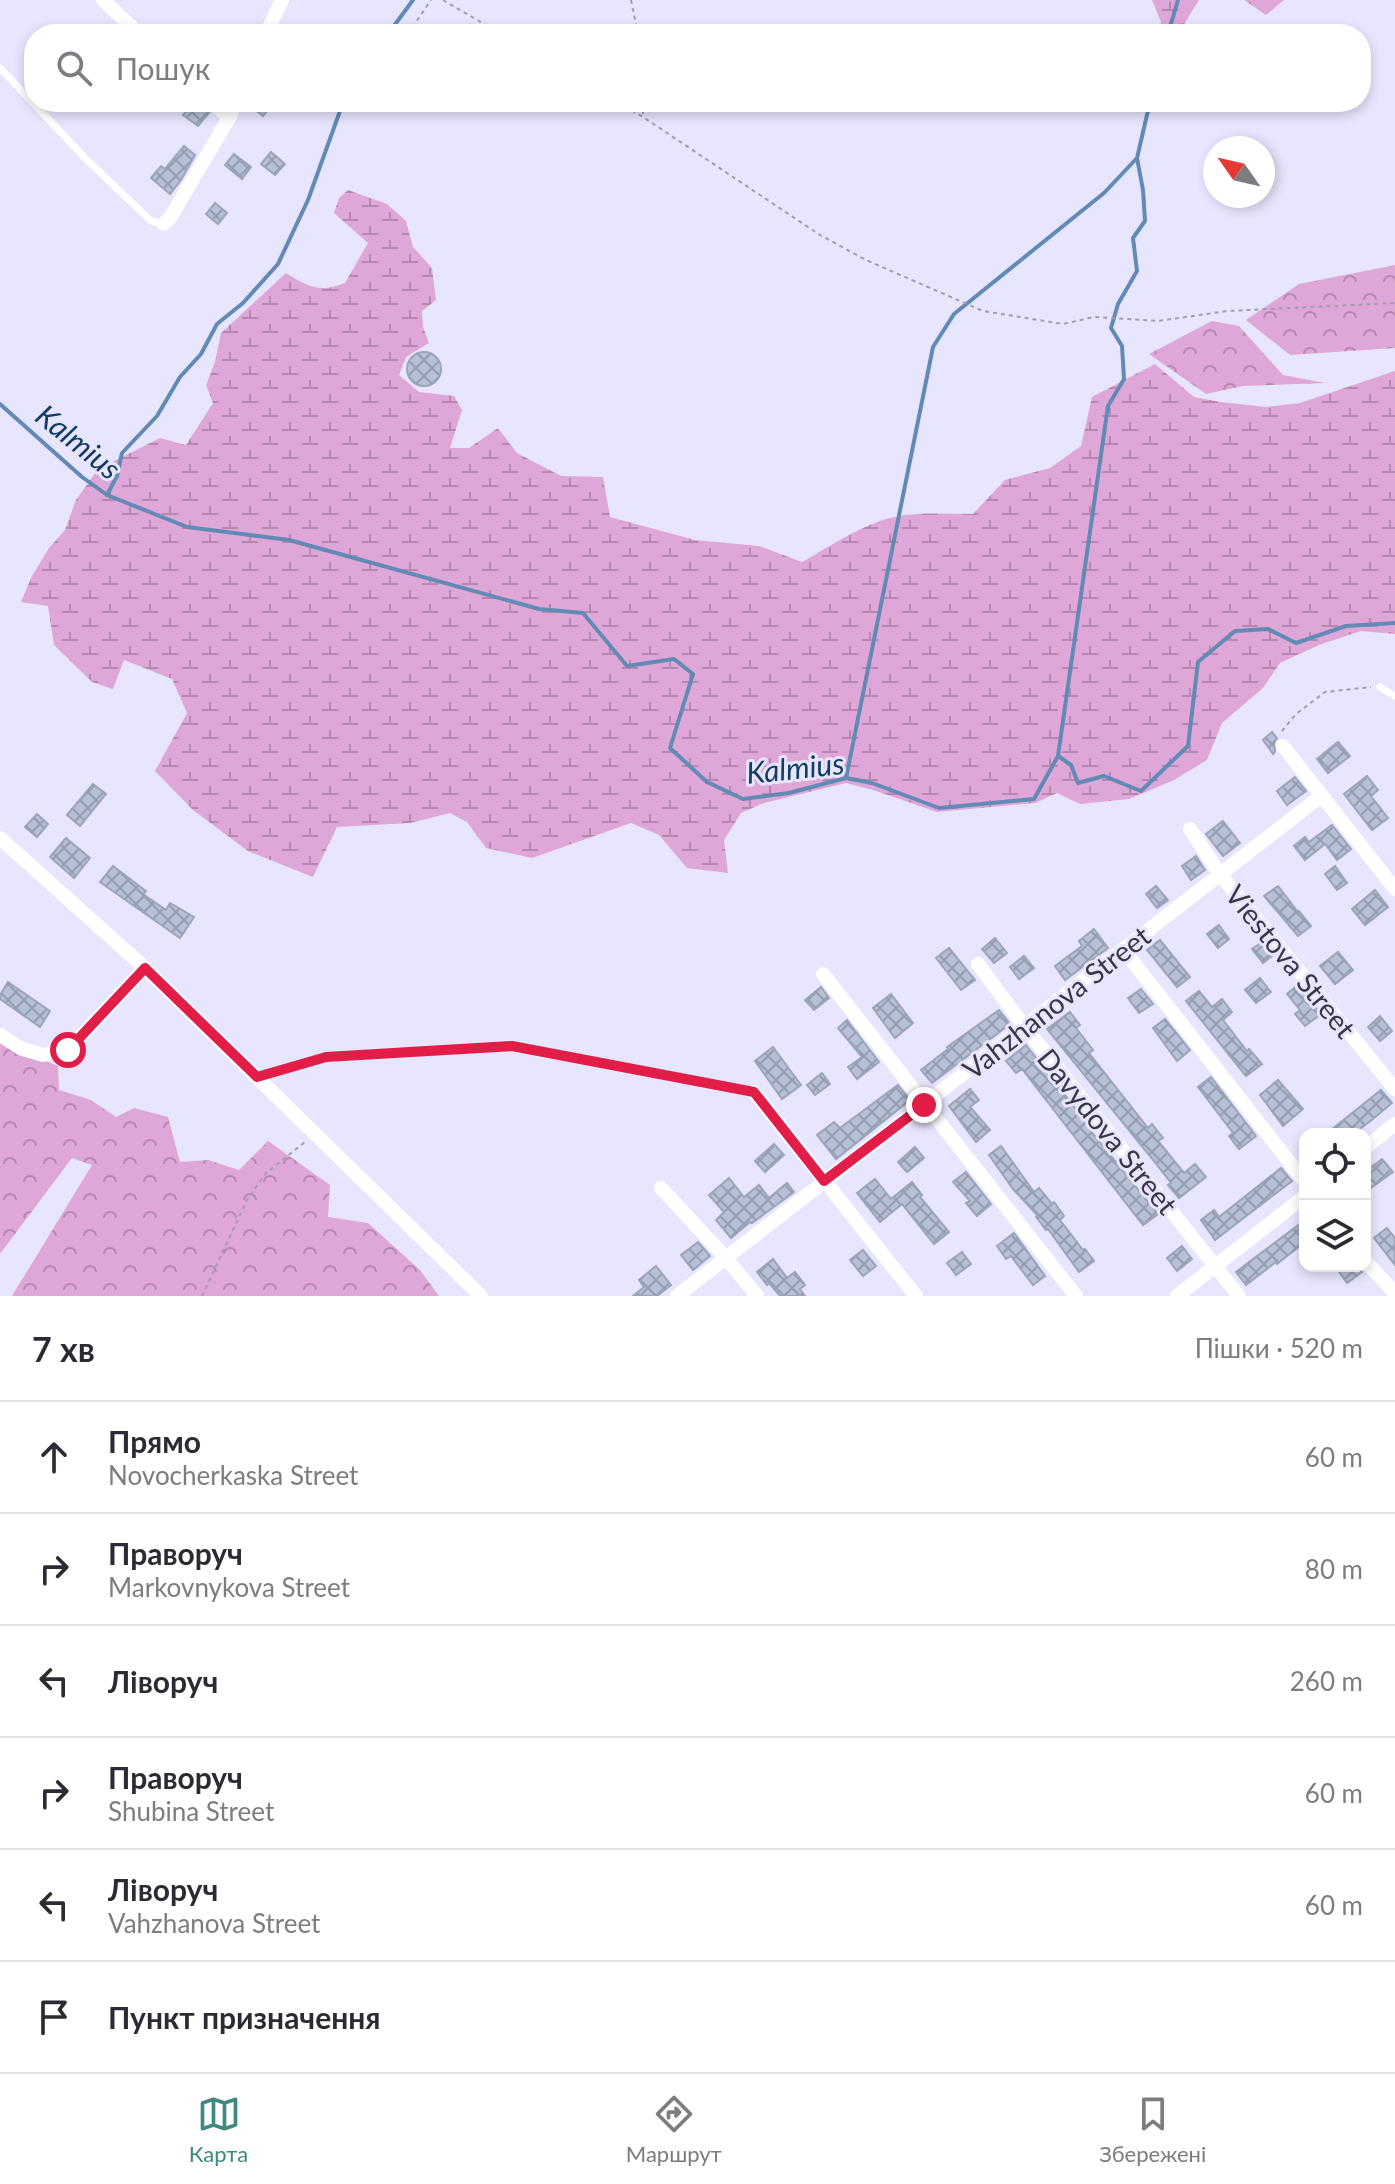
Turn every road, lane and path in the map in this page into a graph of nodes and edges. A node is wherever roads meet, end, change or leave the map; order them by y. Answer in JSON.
{"nodes":[{"id":1,"x":103,"y":0,"type":"edge"},
{"id":2,"x":263,"y":0,"type":"edge"},
{"id":3,"x":431,"y":0,"type":"edge"},
{"id":4,"x":443,"y":0,"type":"edge"},
{"id":5,"x":631,"y":0,"type":"edge"},
{"id":6,"x":279,"y":6,"type":"edge"},
{"id":7,"x":128,"y":24,"type":"edge"},
{"id":8,"x":415,"y":24,"type":"edge"},
{"id":9,"x":484,"y":24,"type":"edge"},
{"id":10,"x":636,"y":24,"type":"edge"},
{"id":11,"x":0,"y":68,"type":"edge"},
{"id":12,"x":24,"y":93,"type":"edge"},
{"id":13,"x":43,"y":112,"type":"edge"},
{"id":14,"x":223,"y":112,"type":"edge"},
{"id":15,"x":232,"y":112,"type":"edge"},
{"id":16,"x":635,"y":112,"type":"edge"},
{"id":17,"x":643,"y":112,"type":"edge"},
{"id":18,"x":643,"y":117,"type":"junction"},
{"id":19,"x":229,"y":118,"type":"junction"},
{"id":20,"x":163,"y":224,"type":"joint"},
{"id":21,"x":1395,"y":303,"type":"edge"},
{"id":22,"x":1380,"y":687,"type":"joint"},
{"id":23,"x":1395,"y":696,"type":"edge"},
{"id":24,"x":1283,"y":746,"type":"joint"},
{"id":25,"x":1321,"y":796,"type":"junction"},
{"id":26,"x":1190,"y":829,"type":"dead end"},
{"id":27,"x":0,"y":838,"type":"edge"},
{"id":28,"x":1220,"y":874,"type":"junction"},
{"id":29,"x":1395,"y":889,"type":"edge"},
{"id":30,"x":1123,"y":949,"type":"junction"},
{"id":31,"x":978,"y":964,"type":"dead end"},
{"id":32,"x":145,"y":968,"type":"junction"},
{"id":33,"x":823,"y":974,"type":"dead end"},
{"id":34,"x":1024,"y":1026,"type":"junction"},
{"id":35,"x":0,"y":1035,"type":"edge"},
{"id":36,"x":257,"y":1077,"type":"junction"},
{"id":37,"x":1395,"y":1089,"type":"edge"},
{"id":38,"x":754,"y":1092,"type":"joint"},
{"id":39,"x":924,"y":1105,"type":"junction"},
{"id":40,"x":1395,"y":1124,"type":"edge"},
{"id":41,"x":315,"y":1134,"type":"junction"},
{"id":42,"x":1371,"y":1143,"type":"edge"},
{"id":43,"x":1299,"y":1174,"type":"edge"},
{"id":44,"x":824,"y":1181,"type":"junction"},
{"id":45,"x":661,"y":1188,"type":"dead end"},
{"id":46,"x":1300,"y":1200,"type":"edge"},
{"id":47,"x":726,"y":1258,"type":"junction"},
{"id":48,"x":1216,"y":1266,"type":"junction"},
{"id":49,"x":1371,"y":1267,"type":"edge"},
{"id":50,"x":1395,"y":1293,"type":"edge"},
{"id":51,"x":202,"y":1296,"type":"edge"},
{"id":52,"x":481,"y":1296,"type":"edge"},
{"id":53,"x":677,"y":1296,"type":"edge"},
{"id":54,"x":757,"y":1296,"type":"edge"},
{"id":55,"x":916,"y":1296,"type":"edge"},
{"id":56,"x":1076,"y":1296,"type":"edge"},
{"id":57,"x":1177,"y":1296,"type":"edge"},
{"id":58,"x":1239,"y":1296,"type":"edge"}],
"edges":[{"from":1,"to":7,"type":"street"},
{"from":2,"to":6,"type":"street"},
{"from":3,"to":8,"type":"path"},
{"from":4,"to":9,"type":"path"},
{"from":5,"to":10,"type":"path"},
{"from":11,"to":12,"type":"lane"},
{"from":13,"to":20,"type":"lane"},
{"from":14,"to":19,"type":"street"},
{"from":15,"to":19,"type":"street"},
{"from":16,"to":18,"type":"path"},
{"from":17,"to":18,"type":"path"},
{"from":18,"to":21,"type":"path"},
{"from":19,"to":20,"type":"street"},
{"from":22,"to":23,"type":"lane"},
{"from":22,"to":24,"type":"path"},
{"from":24,"to":25,"type":"street"},
{"from":25,"to":28,"type":"street","name":"Vahzhanova Street"},
{"from":25,"to":29,"type":"street"},
{"from":26,"to":28,"type":"street","name":"Viestova Street"},
{"from":27,"to":32,"type":"street"},
{"from":28,"to":30,"type":"street","name":"Vahzhanova Street"},
{"from":28,"to":37,"type":"street","name":"Viestova Street"},
{"from":30,"to":34,"type":"street","name":"Vahzhanova Street"},
{"from":30,"to":43,"type":"street"},
{"from":31,"to":34,"type":"street","name":"Davydova Street"},
{"from":32,"to":35,"type":"street"},
{"from":32,"to":36,"type":"street"},
{"from":33,"to":39,"type":"street"},
{"from":34,"to":39,"type":"street","name":"Vahzhanova Street"},
{"from":34,"to":48,"type":"street","name":"Davydova Street"},
{"from":36,"to":38,"type":"path"},
{"from":36,"to":41,"type":"street"},
{"from":38,"to":44,"type":"street"},
{"from":39,"to":44,"type":"street","name":"Vahzhanova Street"},
{"from":39,"to":56,"type":"street"},
{"from":40,"to":42,"type":"street"},
{"from":41,"to":51,"type":"path"},
{"from":41,"to":52,"type":"street"},
{"from":44,"to":47,"type":"street","name":"Vahzhanova Street"},
{"from":44,"to":55,"type":"street"},
{"from":45,"to":47,"type":"street"},
{"from":46,"to":48,"type":"street"},
{"from":47,"to":53,"type":"street","name":"Vahzhanova Street"},
{"from":47,"to":54,"type":"street"},
{"from":48,"to":57,"type":"street"},
{"from":48,"to":58,"type":"street","name":"Davydova Street"},
{"from":49,"to":50,"type":"street"}]}
